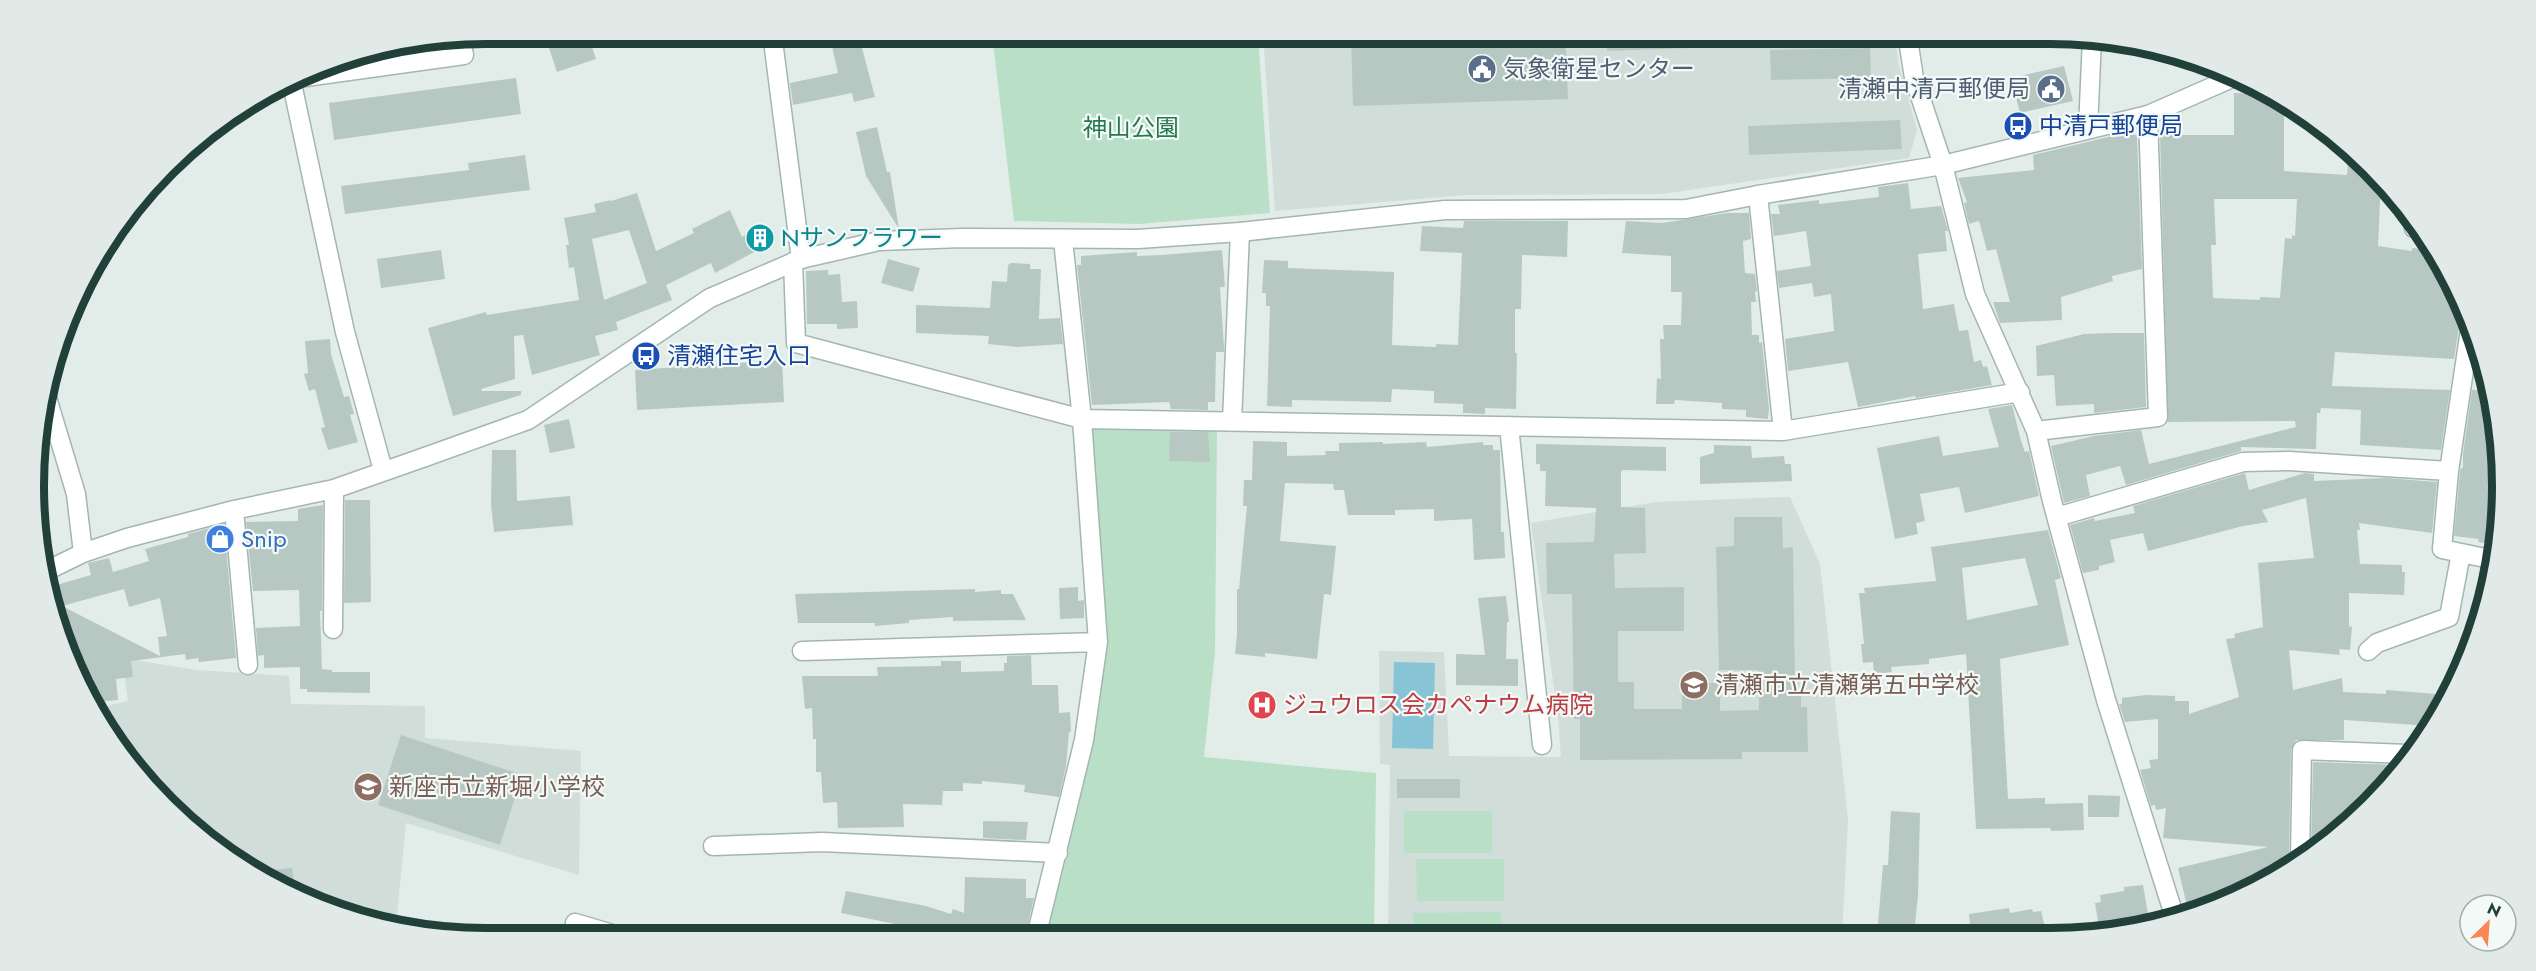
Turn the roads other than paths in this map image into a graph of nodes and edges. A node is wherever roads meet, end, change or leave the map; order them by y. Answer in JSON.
{"nodes":[{"id":1,"x":462,"y":44,"type":"edge"},
{"id":2,"x":772,"y":44,"type":"edge"},
{"id":3,"x":1909,"y":44,"type":"edge"},
{"id":4,"x":2092,"y":45,"type":"edge"},
{"id":5,"x":319,"y":76,"type":"edge"},
{"id":6,"x":2227,"y":80,"type":"edge"},
{"id":7,"x":293,"y":88,"type":"edge"},
{"id":8,"x":2148,"y":115,"type":"junction"},
{"id":9,"x":2088,"y":129,"type":"junction"},
{"id":10,"x":1943,"y":165,"type":"junction"},
{"id":11,"x":1758,"y":195,"type":"junction"},
{"id":12,"x":1240,"y":232,"type":"junction"},
{"id":13,"x":1063,"y":240,"type":"junction"},
{"id":14,"x":797,"y":261,"type":"junction"},
{"id":15,"x":2468,"y":341,"type":"edge"},
{"id":16,"x":2020,"y":392,"type":"junction"},
{"id":17,"x":50,"y":409,"type":"edge"},
{"id":18,"x":1082,"y":419,"type":"junction"},
{"id":19,"x":1232,"y":422,"type":"junction"},
{"id":20,"x":1509,"y":426,"type":"junction"},
{"id":21,"x":1783,"y":431,"type":"junction"},
{"id":22,"x":2036,"y":431,"type":"junction"},
{"id":23,"x":383,"y":470,"type":"junction"},
{"id":24,"x":2450,"y":471,"type":"junction"},
{"id":25,"x":334,"y":489,"type":"junction"},
{"id":26,"x":234,"y":510,"type":"junction"},
{"id":27,"x":2057,"y":517,"type":"junction"},
{"id":28,"x":83,"y":553,"type":"junction"},
{"id":29,"x":2460,"y":553,"type":"junction"},
{"id":30,"x":2486,"y":559,"type":"edge"},
{"id":31,"x":51,"y":568,"type":"edge"},
{"id":32,"x":333,"y":628,"type":"dead end"},
{"id":33,"x":1098,"y":642,"type":"junction"},
{"id":34,"x":802,"y":651,"type":"dead end"},
{"id":35,"x":2368,"y":651,"type":"dead end"},
{"id":36,"x":248,"y":665,"type":"dead end"},
{"id":37,"x":1542,"y":745,"type":"dead end"},
{"id":38,"x":2402,"y":754,"type":"edge"},
{"id":39,"x":713,"y":846,"type":"dead end"},
{"id":40,"x":2300,"y":850,"type":"edge"},
{"id":41,"x":1058,"y":854,"type":"junction"},
{"id":42,"x":2172,"y":910,"type":"edge"},
{"id":43,"x":575,"y":923,"type":"dead end"},
{"id":44,"x":592,"y":928,"type":"edge"},
{"id":45,"x":1038,"y":928,"type":"edge"}],
"edges":[{"from":1,"to":5,"type":"street"},
{"from":2,"to":14,"type":"street"},
{"from":3,"to":10,"type":"street"},
{"from":4,"to":9,"type":"street"},
{"from":6,"to":8,"type":"street"},
{"from":7,"to":23,"type":"street"},
{"from":8,"to":9,"type":"street"},
{"from":8,"to":22,"type":"street"},
{"from":9,"to":10,"type":"street"},
{"from":10,"to":11,"type":"street"},
{"from":10,"to":16,"type":"street"},
{"from":11,"to":12,"type":"street"},
{"from":11,"to":21,"type":"street"},
{"from":12,"to":13,"type":"street"},
{"from":12,"to":19,"type":"street"},
{"from":13,"to":14,"type":"street"},
{"from":13,"to":18,"type":"street"},
{"from":14,"to":18,"type":"street"},
{"from":14,"to":23,"type":"street"},
{"from":15,"to":24,"type":"street"},
{"from":16,"to":21,"type":"street"},
{"from":16,"to":22,"type":"street"},
{"from":17,"to":28,"type":"street"},
{"from":18,"to":19,"type":"street"},
{"from":18,"to":33,"type":"street"},
{"from":19,"to":20,"type":"street"},
{"from":20,"to":21,"type":"street"},
{"from":20,"to":37,"type":"street"},
{"from":22,"to":27,"type":"street"},
{"from":23,"to":25,"type":"street"},
{"from":24,"to":27,"type":"street"},
{"from":24,"to":29,"type":"street"},
{"from":25,"to":26,"type":"street"},
{"from":25,"to":32,"type":"street"},
{"from":26,"to":28,"type":"street"},
{"from":26,"to":36,"type":"street"},
{"from":27,"to":42,"type":"street"},
{"from":28,"to":31,"type":"street"},
{"from":29,"to":30,"type":"street"},
{"from":29,"to":35,"type":"street"},
{"from":33,"to":34,"type":"street"},
{"from":33,"to":41,"type":"street"},
{"from":38,"to":40,"type":"street"},
{"from":39,"to":41,"type":"street"},
{"from":41,"to":45,"type":"street"},
{"from":43,"to":44,"type":"street"}]}
